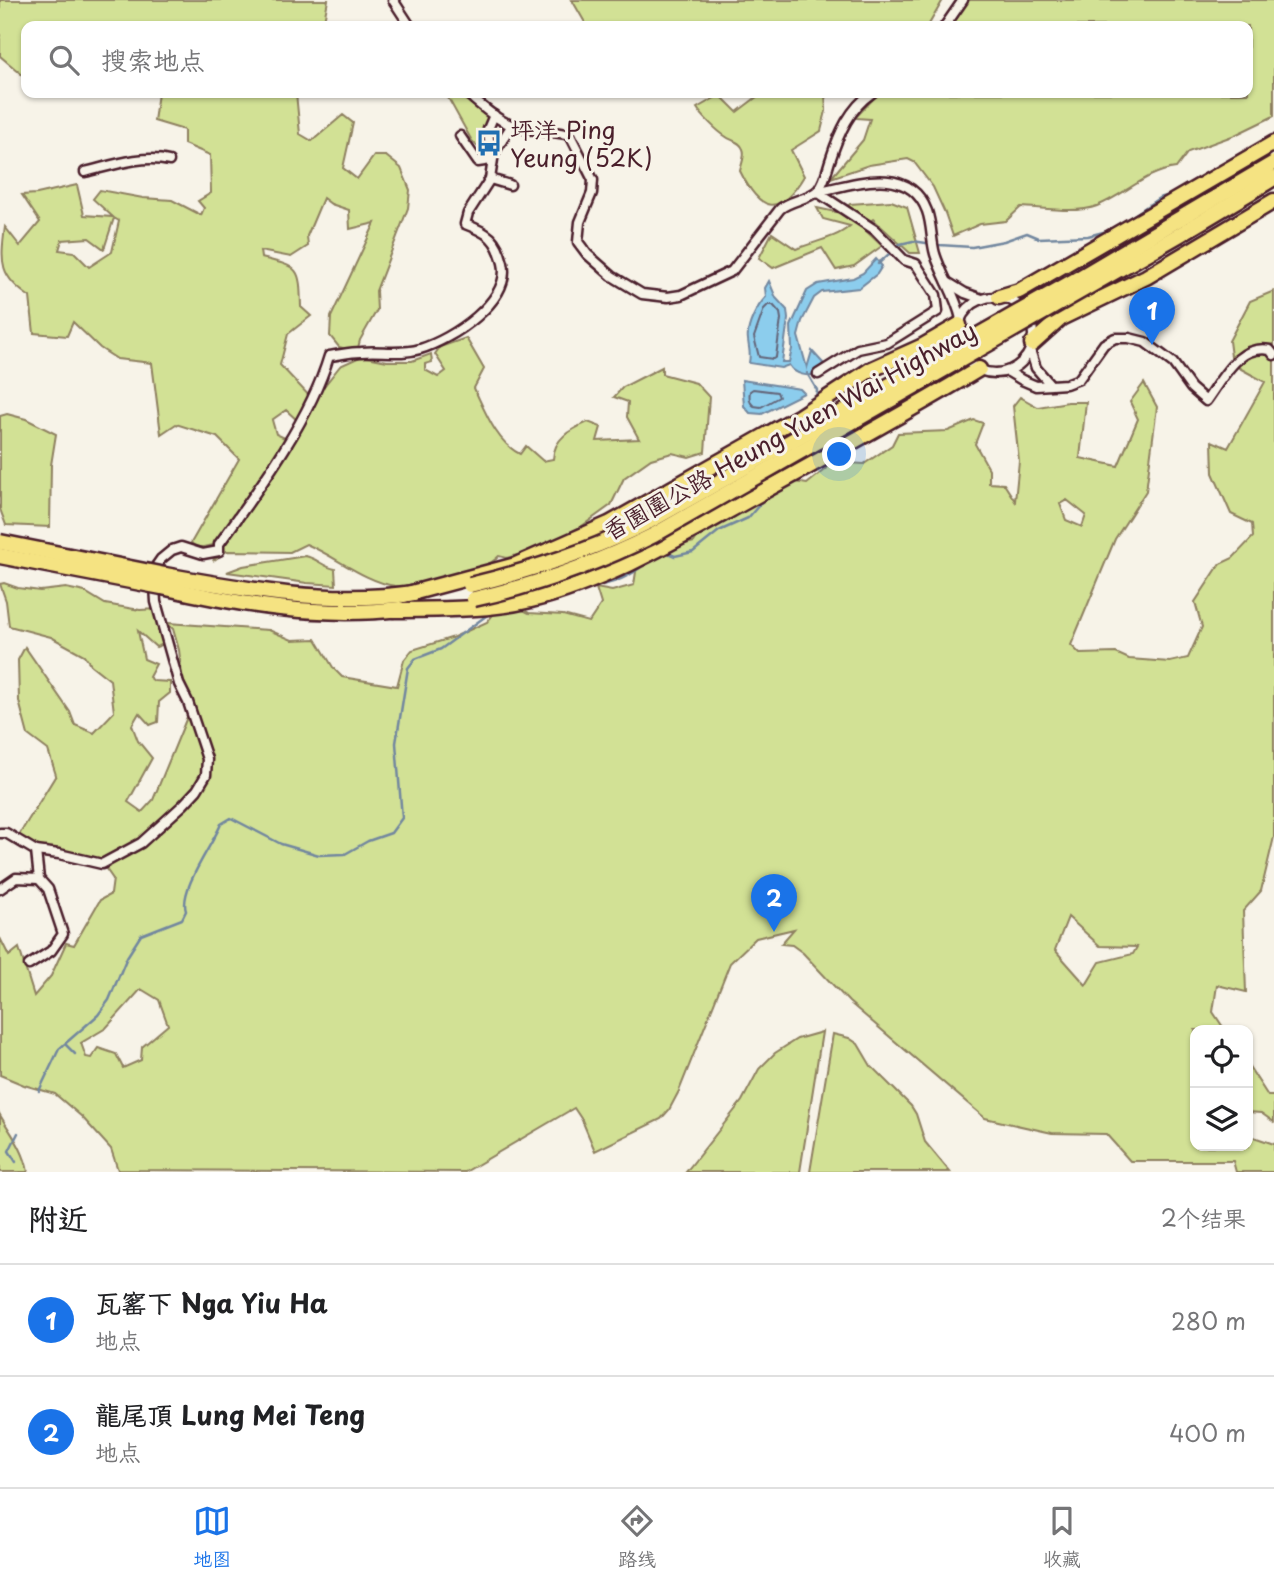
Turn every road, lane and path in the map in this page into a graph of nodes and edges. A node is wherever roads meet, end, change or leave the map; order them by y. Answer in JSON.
{"nodes":[{"id":1,"x":393,"y":0,"type":"edge"},
{"id":2,"x":963,"y":0,"type":"edge"},
{"id":3,"x":407,"y":21,"type":"edge"},
{"id":4,"x":948,"y":21,"type":"edge"},
{"id":5,"x":472,"y":98,"type":"edge"},
{"id":6,"x":867,"y":98,"type":"edge"},
{"id":7,"x":494,"y":115,"type":"junction"},
{"id":8,"x":512,"y":125,"type":"junction"},
{"id":9,"x":460,"y":136,"type":"dead end"},
{"id":10,"x":1274,"y":143,"type":"edge"},
{"id":11,"x":491,"y":160,"type":"junction"},
{"id":12,"x":169,"y":161,"type":"dead end"},
{"id":13,"x":1274,"y":163,"type":"edge"},
{"id":14,"x":85,"y":172,"type":"dead end"},
{"id":15,"x":1274,"y":178,"type":"edge"},
{"id":16,"x":490,"y":179,"type":"junction"},
{"id":17,"x":510,"y":185,"type":"dead end"},
{"id":18,"x":817,"y":192,"type":"junction"},
{"id":19,"x":1274,"y":201,"type":"edge"},
{"id":20,"x":947,"y":282,"type":"junction"},
{"id":21,"x":999,"y":297,"type":"junction"},
{"id":22,"x":982,"y":299,"type":"junction"},
{"id":23,"x":960,"y":322,"type":"junction"},
{"id":24,"x":1031,"y":347,"type":"junction"},
{"id":25,"x":1274,"y":355,"type":"edge"},
{"id":26,"x":979,"y":369,"type":"junction"},
{"id":27,"x":1007,"y":371,"type":"junction"},
{"id":28,"x":818,"y":374,"type":"dead end"},
{"id":29,"x":1049,"y":383,"type":"junction"},
{"id":30,"x":0,"y":542,"type":"edge"},
{"id":31,"x":0,"y":556,"type":"edge"},
{"id":32,"x":164,"y":581,"type":"junction"},
{"id":33,"x":472,"y":593,"type":"junction"},
{"id":34,"x":0,"y":832,"type":"edge"},
{"id":35,"x":36,"y":851,"type":"junction"},
{"id":36,"x":39,"y":879,"type":"junction"},
{"id":37,"x":0,"y":889,"type":"edge"},
{"id":38,"x":29,"y":965,"type":"dead end"}],
"edges":[{"from":1,"to":3,"type":"street"},
{"from":2,"to":4,"type":"street"},
{"from":5,"to":7,"type":"street"},
{"from":6,"to":18,"type":"street"},
{"from":7,"to":8,"type":"street"},
{"from":7,"to":11,"type":"street"},
{"from":8,"to":11,"type":"street"},
{"from":8,"to":18,"type":"street"},
{"from":9,"to":11,"type":"street"},
{"from":10,"to":21,"type":"highway"},
{"from":11,"to":16,"type":"street"},
{"from":12,"to":14,"type":"street"},
{"from":13,"to":33,"type":"highway","name":"香園圍公路 Heung Yuen Wai Highway","bridge":true},
{"from":15,"to":33,"type":"highway","name":"香園圍公路 Heung Yuen Wai Highway","bridge":true},
{"from":16,"to":17,"type":"street"},
{"from":16,"to":35,"type":"street"},
{"from":18,"to":20,"type":"street"},
{"from":18,"to":28,"type":"street"},
{"from":19,"to":24,"type":"highway"},
{"from":20,"to":22,"type":"street"},
{"from":20,"to":23,"type":"street"},
{"from":21,"to":22,"type":"street"},
{"from":21,"to":24,"type":"street"},
{"from":22,"to":23,"type":"street"},
{"from":23,"to":26,"type":"street"},
{"from":23,"to":33,"type":"highway"},
{"from":24,"to":27,"type":"street"},
{"from":24,"to":29,"type":"street"},
{"from":25,"to":29,"type":"street"},
{"from":26,"to":27,"type":"street"},
{"from":26,"to":33,"type":"highway"},
{"from":27,"to":29,"type":"street"},
{"from":30,"to":32,"type":"highway","name":"香園圍公路 Heung Yuen Wai Highway","bridge":true},
{"from":31,"to":32,"type":"highway","name":"香園圍公路 Heung Yuen Wai Highway","bridge":true},
{"from":32,"to":33,"type":"highway","name":"香園圍公路 Heung Yuen Wai Highway"},
{"from":32,"to":33,"type":"highway","name":"香園圍公路 Heung Yuen Wai Highway"},
{"from":34,"to":35,"type":"street"},
{"from":35,"to":36,"type":"street"},
{"from":36,"to":37,"type":"street"},
{"from":36,"to":38,"type":"street"}]}
